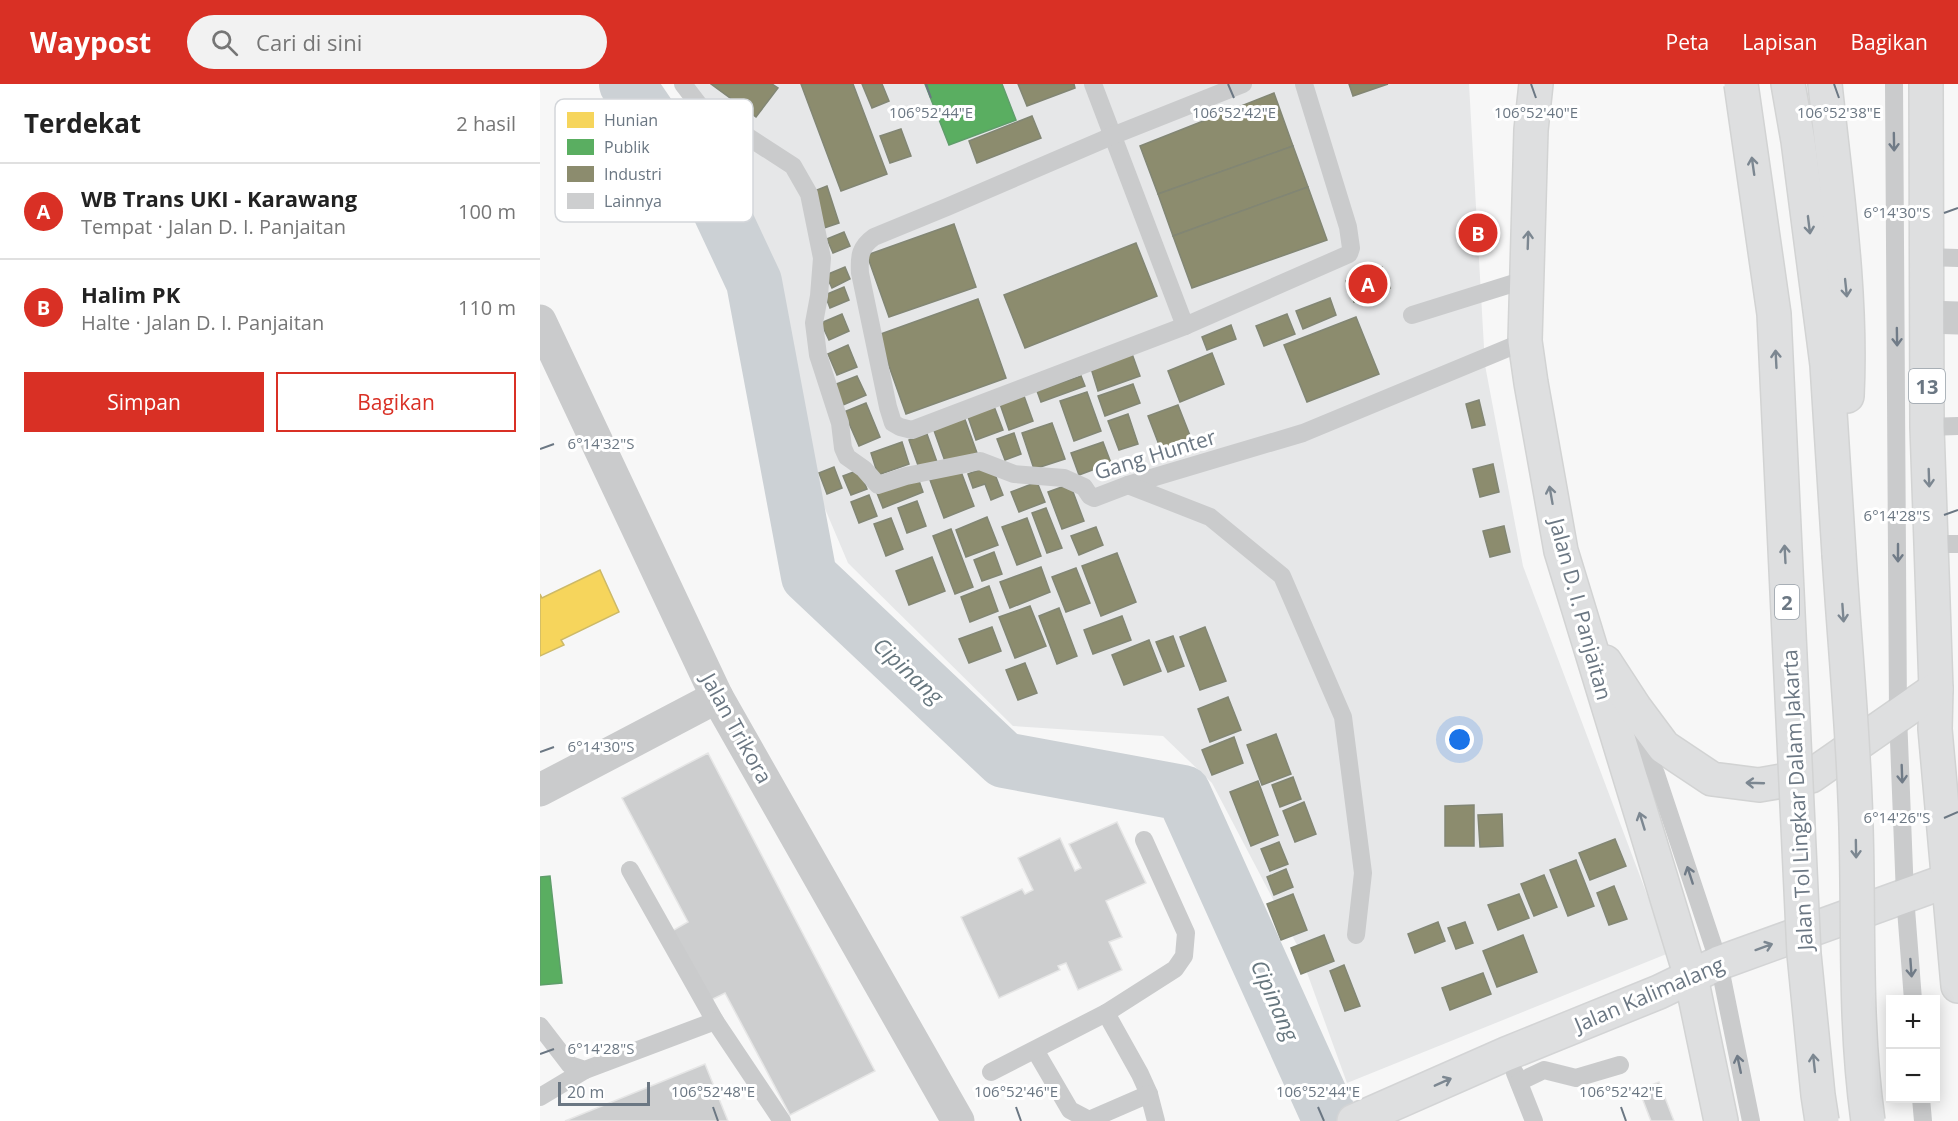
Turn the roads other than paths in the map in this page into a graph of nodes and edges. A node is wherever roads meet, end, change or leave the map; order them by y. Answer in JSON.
{"nodes":[{"id":1,"x":683,"y":84,"type":"edge"},
{"id":2,"x":1093,"y":84,"type":"edge"},
{"id":3,"x":1243,"y":84,"type":"edge"},
{"id":4,"x":1304,"y":84,"type":"edge"},
{"id":5,"x":1536,"y":84,"type":"edge"},
{"id":6,"x":1741,"y":84,"type":"edge"},
{"id":7,"x":1788,"y":84,"type":"edge"},
{"id":8,"x":1826,"y":84,"type":"edge"},
{"id":9,"x":1894,"y":84,"type":"edge"},
{"id":10,"x":1926,"y":84,"type":"edge"},
{"id":11,"x":694,"y":99,"type":"edge"},
{"id":12,"x":1112,"y":136,"type":"junction"},
{"id":13,"x":753,"y":140,"type":"edge"},
{"id":14,"x":1942,"y":258,"type":"edge"},
{"id":15,"x":1527,"y":279,"type":"junction"},
{"id":16,"x":1412,"y":315,"type":"dead end"},
{"id":17,"x":1942,"y":317,"type":"edge"},
{"id":18,"x":1185,"y":327,"type":"junction"},
{"id":19,"x":543,"y":334,"type":"edge"},
{"id":20,"x":1525,"y":341,"type":"junction"},
{"id":21,"x":1943,"y":426,"type":"edge"},
{"id":22,"x":1128,"y":485,"type":"junction"},
{"id":23,"x":1945,"y":544,"type":"edge"},
{"id":24,"x":1839,"y":554,"type":"junction"},
{"id":25,"x":1586,"y":633,"type":"junction"},
{"id":26,"x":1936,"y":689,"type":"junction"},
{"id":27,"x":717,"y":697,"type":"junction"},
{"id":28,"x":1898,"y":715,"type":"junction"},
{"id":29,"x":1948,"y":752,"type":"edge"},
{"id":30,"x":540,"y":790,"type":"edge"},
{"id":31,"x":1144,"y":840,"type":"dead end"},
{"id":32,"x":630,"y":870,"type":"dead end"},
{"id":33,"x":1949,"y":880,"type":"junction"},
{"id":34,"x":1905,"y":896,"type":"junction"},
{"id":35,"x":1356,"y":934,"type":"dead end"},
{"id":36,"x":1705,"y":970,"type":"junction"},
{"id":37,"x":1958,"y":986,"type":"edge"},
{"id":38,"x":1913,"y":995,"type":"edge"},
{"id":39,"x":1106,"y":1013,"type":"junction"},
{"id":40,"x":715,"y":1021,"type":"junction"},
{"id":41,"x":540,"y":1026,"type":"edge"},
{"id":42,"x":1035,"y":1050,"type":"junction"},
{"id":43,"x":1620,"y":1065,"type":"dead end"},
{"id":44,"x":1512,"y":1068,"type":"junction"},
{"id":45,"x":585,"y":1070,"type":"junction"},
{"id":46,"x":991,"y":1072,"type":"dead end"},
{"id":47,"x":1149,"y":1094,"type":"junction"},
{"id":48,"x":540,"y":1097,"type":"edge"},
{"id":49,"x":1921,"y":1103,"type":"edge"},
{"id":50,"x":782,"y":1121,"type":"edge"},
{"id":51,"x":958,"y":1121,"type":"edge"},
{"id":52,"x":1156,"y":1121,"type":"edge"},
{"id":53,"x":1354,"y":1121,"type":"edge"},
{"id":54,"x":1534,"y":1121,"type":"edge"},
{"id":55,"x":1721,"y":1121,"type":"edge"},
{"id":56,"x":1751,"y":1121,"type":"edge"},
{"id":57,"x":1822,"y":1121,"type":"edge"},
{"id":58,"x":1868,"y":1121,"type":"edge"},
{"id":59,"x":1923,"y":1121,"type":"edge"}],
"edges":[{"from":1,"to":11,"type":"lane","name":"Gang Hunter"},
{"from":2,"to":12,"type":"lane"},
{"from":3,"to":12,"type":"lane"},
{"from":4,"to":18,"type":"lane"},
{"from":15,"to":5,"type":"main road","name":"Jalan D. I. Panjaitan","one_way":true},
{"from":57,"to":6,"type":"main road","name":"Jalan Tol Lingkar Dalam Jakarta","number":"2","one_way":true,"bridge":true},
{"from":7,"to":24,"type":"main road","one_way":true},
{"from":8,"to":24,"type":"main road","one_way":true},
{"from":9,"to":28,"type":"lane","one_way":true},
{"from":10,"to":14,"type":"main road","number":"13"},
{"from":12,"to":18,"type":"lane"},
{"from":12,"to":18,"type":"lane"},
{"from":13,"to":22,"type":"lane","name":"Gang Hunter"},
{"from":14,"to":17,"type":"main road","number":"13"},
{"from":15,"to":16,"type":"lane"},
{"from":15,"to":20,"type":"main road","name":"Jalan D. I. Panjaitan"},
{"from":17,"to":21,"type":"main road","number":"13"},
{"from":19,"to":27,"type":"street","name":"Jalan Trikora"},
{"from":20,"to":22,"type":"lane","name":"Gang Hunter"},
{"from":25,"to":20,"type":"main road","name":"Jalan D. I. Panjaitan","one_way":true},
{"from":21,"to":23,"type":"main road","number":"13","one_way":true},
{"from":22,"to":35,"type":"lane"},
{"from":23,"to":26,"type":"main road","number":"13"},
{"from":24,"to":58,"type":"main road","one_way":true,"bridge":true},
{"from":28,"to":25,"type":"main road","one_way":true},
{"from":36,"to":25,"type":"main road","name":"Jalan D. I. Panjaitan","one_way":true},
{"from":26,"to":28,"type":"main road"},
{"from":26,"to":29,"type":"main road"},
{"from":27,"to":30,"type":"street"},
{"from":27,"to":51,"type":"street","name":"Jalan Trikora"},
{"from":28,"to":34,"type":"lane","one_way":true},
{"from":29,"to":33,"type":"main road"},
{"from":31,"to":39,"type":"lane"},
{"from":32,"to":40,"type":"lane"},
{"from":33,"to":34,"type":"main road","name":"Jalan Kalimalang"},
{"from":33,"to":37,"type":"main road"},
{"from":36,"to":34,"type":"main road","name":"Jalan Kalimalang","one_way":true},
{"from":34,"to":38,"type":"lane","one_way":true},
{"from":36,"to":44,"type":"main road","name":"Jalan Kalimalang"},
{"from":36,"to":55,"type":"main road","name":"Jalan D. I. Panjaitan"},
{"from":56,"to":36,"type":"lane","one_way":true},
{"from":39,"to":42,"type":"lane"},
{"from":39,"to":47,"type":"lane"},
{"from":40,"to":45,"type":"lane"},
{"from":40,"to":50,"type":"lane"},
{"from":41,"to":45,"type":"lane"},
{"from":42,"to":46,"type":"lane"},
{"from":42,"to":47,"type":"lane"},
{"from":43,"to":44,"type":"lane"},
{"from":53,"to":44,"type":"main road","name":"Jalan Kalimalang","one_way":true},
{"from":44,"to":54,"type":"lane"},
{"from":45,"to":48,"type":"lane"},
{"from":47,"to":52,"type":"lane"},
{"from":49,"to":59,"type":"lane"}]}
